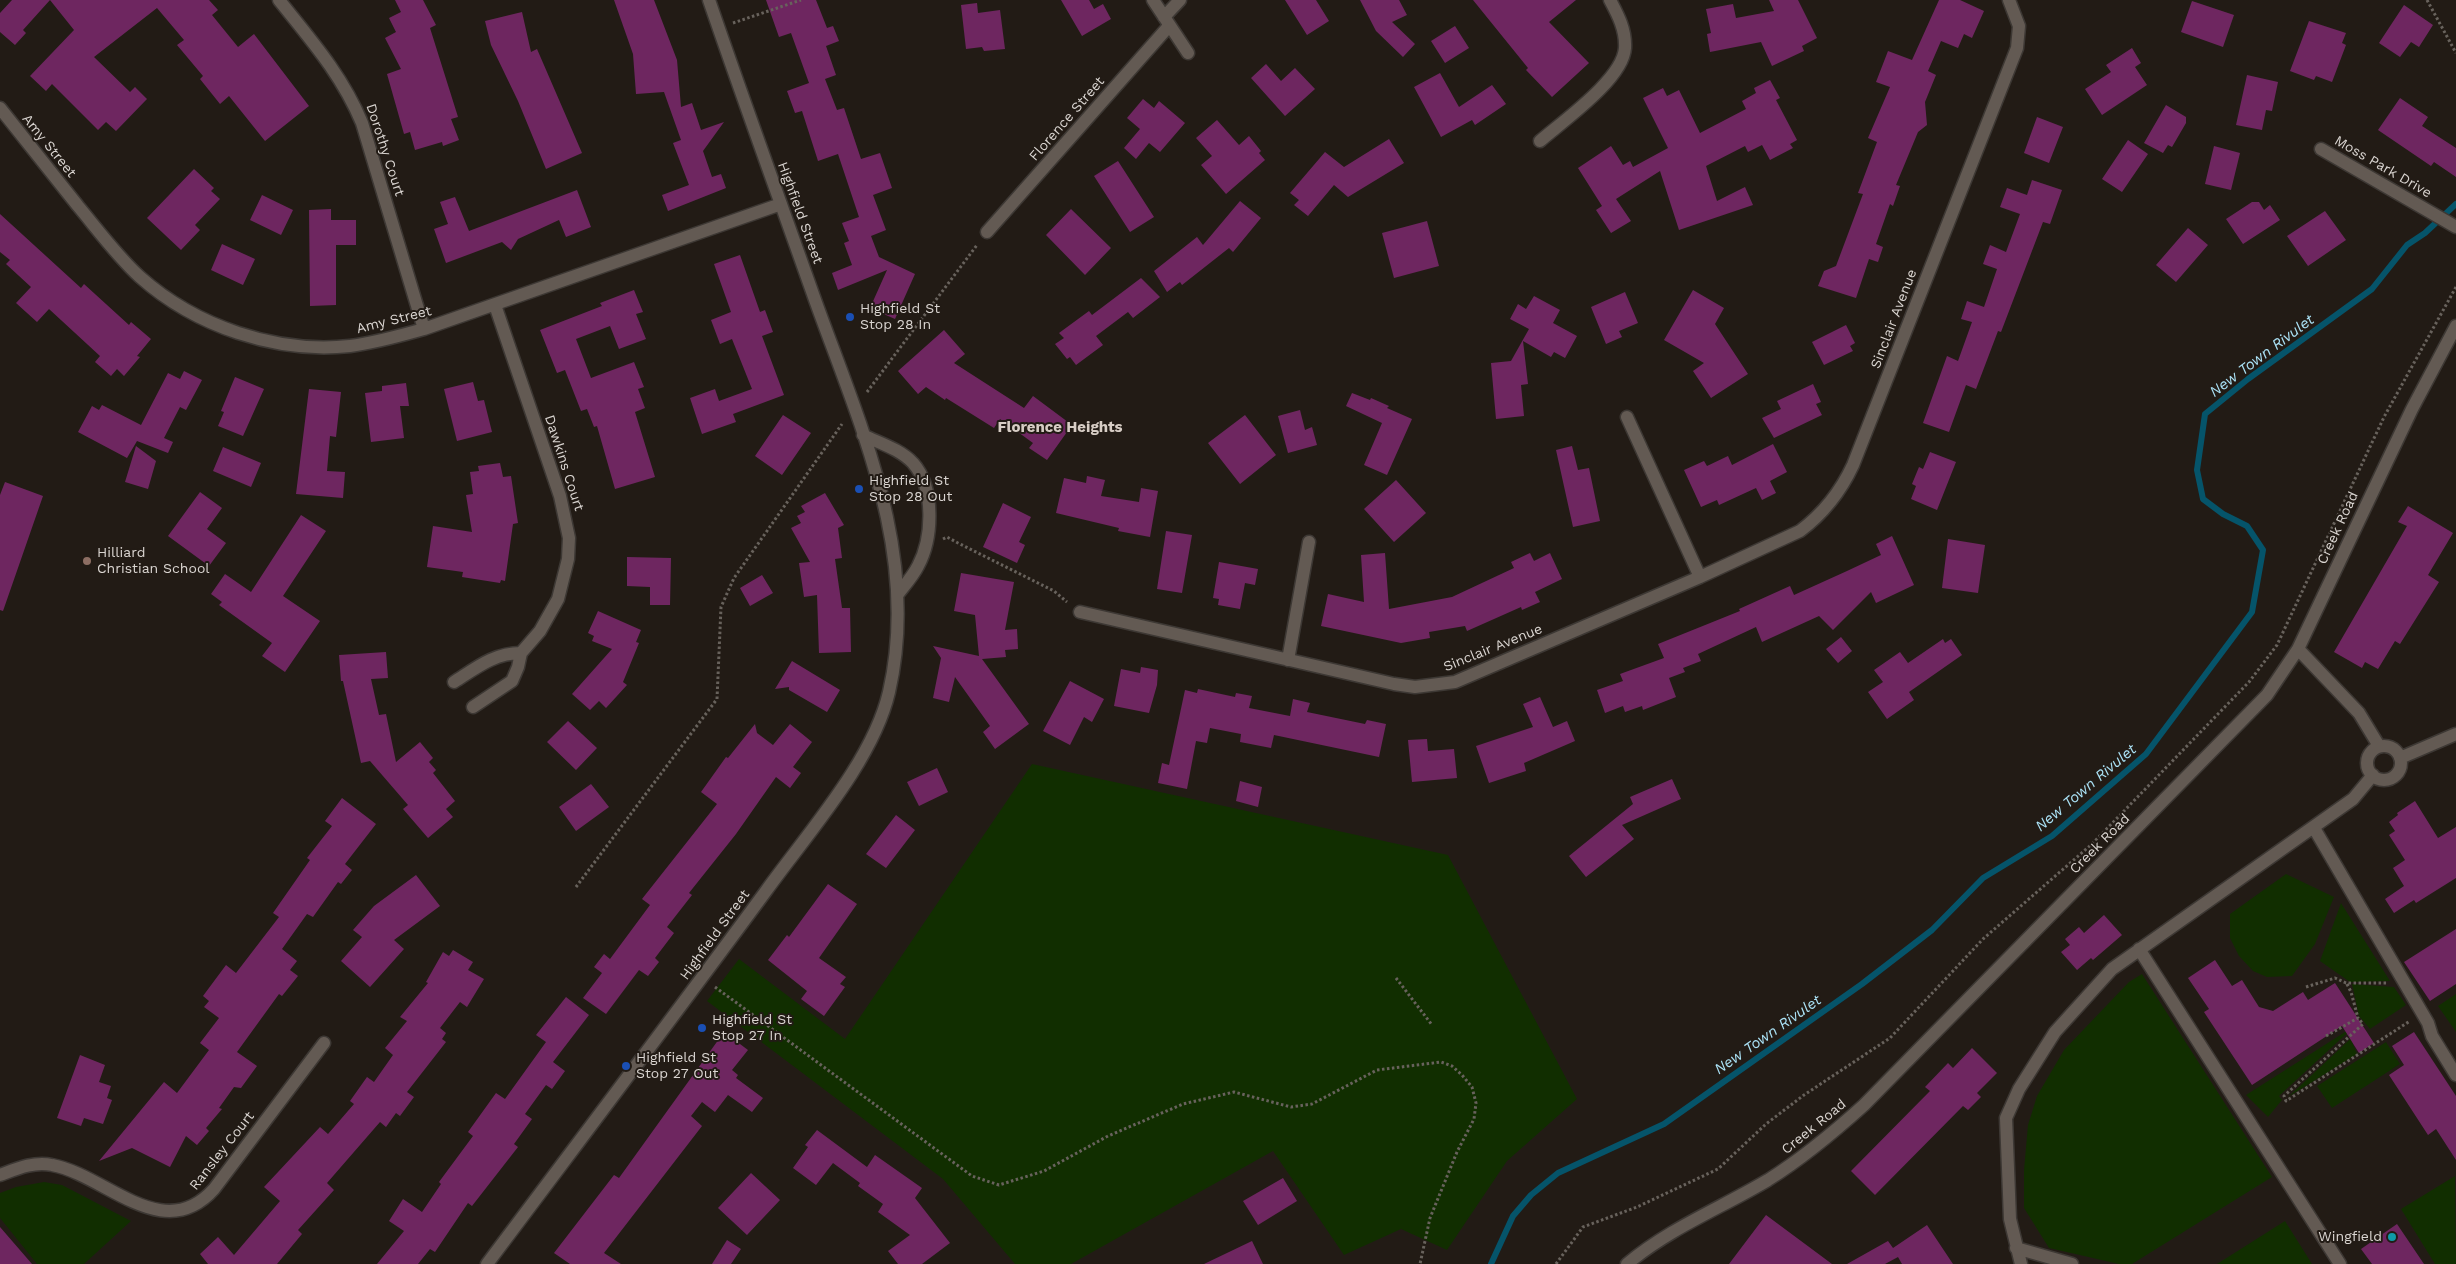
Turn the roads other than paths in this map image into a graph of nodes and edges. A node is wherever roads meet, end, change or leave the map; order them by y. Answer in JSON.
{"nodes":[{"id":1,"x":279,"y":0,"type":"edge"},
{"id":2,"x":709,"y":0,"type":"edge"},
{"id":3,"x":1153,"y":0,"type":"edge"},
{"id":4,"x":1180,"y":0,"type":"edge"},
{"id":5,"x":1610,"y":0,"type":"edge"},
{"id":6,"x":2010,"y":0,"type":"edge"},
{"id":7,"x":1167,"y":22,"type":"junction"},
{"id":8,"x":1188,"y":53,"type":"dead end"},
{"id":9,"x":0,"y":108,"type":"edge"},
{"id":10,"x":1540,"y":141,"type":"dead end"},
{"id":11,"x":2321,"y":149,"type":"dead end"},
{"id":12,"x":781,"y":204,"type":"junction"},
{"id":13,"x":2456,"y":227,"type":"edge"},
{"id":14,"x":987,"y":232,"type":"road end"},
{"id":15,"x":495,"y":305,"type":"junction"},
{"id":16,"x":2456,"y":326,"type":"edge"},
{"id":17,"x":424,"y":329,"type":"junction"},
{"id":18,"x":1627,"y":417,"type":"dead end"},
{"id":19,"x":863,"y":435,"type":"junction"},
{"id":20,"x":1309,"y":542,"type":"dead end"},
{"id":21,"x":1700,"y":577,"type":"junction"},
{"id":22,"x":898,"y":594,"type":"junction"},
{"id":23,"x":1080,"y":612,"type":"road end"},
{"id":24,"x":2298,"y":649,"type":"junction"},
{"id":25,"x":521,"y":653,"type":"junction"},
{"id":26,"x":1288,"y":660,"type":"junction"},
{"id":27,"x":454,"y":682,"type":"dead end"},
{"id":28,"x":473,"y":707,"type":"dead end"},
{"id":29,"x":2456,"y":734,"type":"edge"},
{"id":30,"x":2379,"y":746,"type":"junction"},
{"id":31,"x":2400,"y":758,"type":"junction"},
{"id":32,"x":2373,"y":775,"type":"junction"},
{"id":33,"x":2314,"y":828,"type":"junction"},
{"id":34,"x":2139,"y":949,"type":"junction"},
{"id":35,"x":324,"y":1043,"type":"dead end"},
{"id":36,"x":2456,"y":1075,"type":"edge"},
{"id":37,"x":0,"y":1175,"type":"edge"},
{"id":38,"x":2016,"y":1248,"type":"junction"},
{"id":39,"x":487,"y":1264,"type":"edge"},
{"id":40,"x":1628,"y":1264,"type":"edge"},
{"id":41,"x":2021,"y":1264,"type":"edge"},
{"id":42,"x":2072,"y":1264,"type":"edge"},
{"id":43,"x":2340,"y":1264,"type":"edge"}],
"edges":[{"from":1,"to":17,"type":"street","name":"Dorothy Court"},
{"from":2,"to":12,"type":"street","name":"Highfield Street"},
{"from":3,"to":7,"type":"street"},
{"from":4,"to":7,"type":"street","name":"Florence Street"},
{"from":5,"to":10,"type":"street"},
{"from":6,"to":21,"type":"street","name":"Sinclair Avenue"},
{"from":7,"to":8,"type":"street"},
{"from":7,"to":14,"type":"street","name":"Florence Street"},
{"from":9,"to":17,"type":"street","name":"Amy Street"},
{"from":11,"to":13,"type":"street","name":"Moss Park Drive"},
{"from":12,"to":15,"type":"street","name":"Amy Street"},
{"from":12,"to":19,"type":"street","name":"Highfield Street"},
{"from":15,"to":17,"type":"street","name":"Amy Street"},
{"from":15,"to":25,"type":"street","name":"Dawkins Court"},
{"from":16,"to":24,"type":"street","name":"Creek Road"},
{"from":18,"to":21,"type":"street"},
{"from":19,"to":22,"type":"street","name":"Highfield Street"},
{"from":19,"to":22,"type":"street"},
{"from":20,"to":26,"type":"street"},
{"from":21,"to":26,"type":"street","name":"Sinclair Avenue"},
{"from":22,"to":39,"type":"street","name":"Highfield Street"},
{"from":23,"to":26,"type":"street","name":"Sinclair Avenue"},
{"from":24,"to":30,"type":"street"},
{"from":24,"to":40,"type":"street","name":"Creek Road"},
{"from":25,"to":27,"type":"street"},
{"from":25,"to":28,"type":"street","name":"Dawkins Court"},
{"from":29,"to":31,"type":"street"},
{"from":30,"to":31,"type":"street"},
{"from":30,"to":32,"type":"street"},
{"from":31,"to":32,"type":"street"},
{"from":32,"to":33,"type":"street"},
{"from":33,"to":34,"type":"street"},
{"from":33,"to":36,"type":"street"},
{"from":34,"to":38,"type":"street"},
{"from":34,"to":43,"type":"street"},
{"from":35,"to":37,"type":"street","name":"Ransley Court"},
{"from":38,"to":41,"type":"street"},
{"from":38,"to":42,"type":"street"}]}
